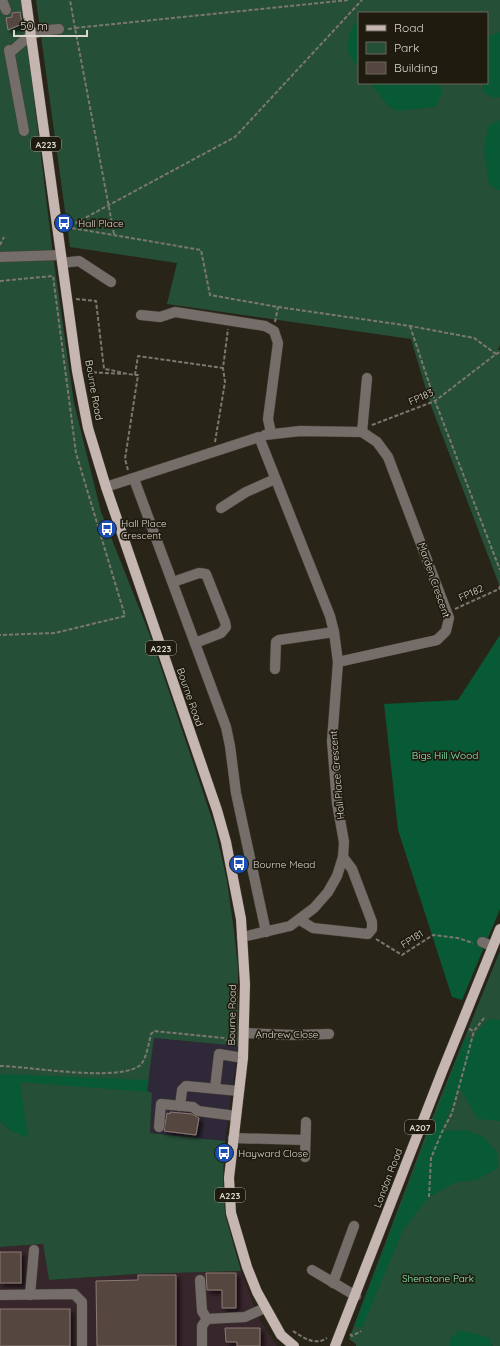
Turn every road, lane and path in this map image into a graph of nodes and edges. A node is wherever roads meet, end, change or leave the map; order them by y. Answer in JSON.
{"nodes":[{"id":1,"x":2,"y":0,"type":"edge"},
{"id":2,"x":26,"y":0,"type":"edge"},
{"id":3,"x":70,"y":0,"type":"edge"},
{"id":4,"x":349,"y":0,"type":"edge"},
{"id":5,"x":362,"y":0,"type":"edge"},
{"id":6,"x":6,"y":10,"type":"dead end"},
{"id":7,"x":74,"y":28,"type":"junction"},
{"id":8,"x":59,"y":29,"type":"dead end"},
{"id":9,"x":31,"y":34,"type":"junction"},
{"id":10,"x":24,"y":131,"type":"dead end"},
{"id":11,"x":109,"y":205,"type":"junction"},
{"id":12,"x":70,"y":226,"type":"junction"},
{"id":13,"x":57,"y":227,"type":"junction"},
{"id":14,"x":114,"y":234,"type":"junction"},
{"id":15,"x":4,"y":237,"type":"dead end"},
{"id":16,"x":0,"y":244,"type":"edge"},
{"id":17,"x":0,"y":257,"type":"edge"},
{"id":18,"x":62,"y":259,"type":"junction"},
{"id":19,"x":0,"y":281,"type":"edge"},
{"id":20,"x":111,"y":282,"type":"dead end"},
{"id":21,"x":67,"y":297,"type":"junction"},
{"id":22,"x":278,"y":307,"type":"junction"},
{"id":23,"x":141,"y":315,"type":"dead end"},
{"id":24,"x":230,"y":320,"type":"junction"},
{"id":25,"x":276,"y":321,"type":"dead end"},
{"id":26,"x":410,"y":326,"type":"junction"},
{"id":27,"x":500,"y":352,"type":"edge"},
{"id":28,"x":496,"y":354,"type":"junction"},
{"id":29,"x":223,"y":368,"type":"junction"},
{"id":30,"x":77,"y":371,"type":"junction"},
{"id":31,"x":126,"y":374,"type":"junction"},
{"id":32,"x":135,"y":375,"type":"junction"},
{"id":33,"x":367,"y":378,"type":"dead end"},
{"id":34,"x":435,"y":401,"type":"junction"},
{"id":35,"x":362,"y":432,"type":"junction"},
{"id":36,"x":271,"y":433,"type":"junction"},
{"id":37,"x":259,"y":437,"type":"junction"},
{"id":38,"x":214,"y":451,"type":"junction"},
{"id":39,"x":132,"y":479,"type":"junction"},
{"id":40,"x":276,"y":479,"type":"junction"},
{"id":41,"x":106,"y":487,"type":"junction"},
{"id":42,"x":221,"y":508,"type":"dead end"},
{"id":43,"x":500,"y":570,"type":"edge"},
{"id":44,"x":172,"y":582,"type":"junction"},
{"id":45,"x":500,"y":588,"type":"edge"},
{"id":46,"x":447,"y":612,"type":"junction"},
{"id":47,"x":334,"y":632,"type":"junction"},
{"id":48,"x":0,"y":635,"type":"edge"},
{"id":49,"x":195,"y":643,"type":"junction"},
{"id":50,"x":338,"y":662,"type":"junction"},
{"id":51,"x":275,"y":669,"type":"dead end"},
{"id":52,"x":343,"y":857,"type":"junction"},
{"id":53,"x":300,"y":920,"type":"junction"},
{"id":54,"x":500,"y":929,"type":"edge"},
{"id":55,"x":266,"y":932,"type":"junction"},
{"id":56,"x":368,"y":934,"type":"junction"},
{"id":57,"x":242,"y":937,"type":"junction"},
{"id":58,"x":482,"y":942,"type":"dead end"},
{"id":59,"x":492,"y":948,"type":"junction"},
{"id":60,"x":484,"y":1018,"type":"dead end"},
{"id":61,"x":460,"y":1026,"type":"junction"},
{"id":62,"x":474,"y":1031,"type":"junction"},
{"id":63,"x":244,"y":1033,"type":"junction"},
{"id":64,"x":329,"y":1034,"type":"dead end"},
{"id":65,"x":231,"y":1044,"type":"dead end"},
{"id":66,"x":243,"y":1058,"type":"junction"},
{"id":67,"x":0,"y":1066,"type":"edge"},
{"id":68,"x":215,"y":1088,"type":"junction"},
{"id":69,"x":239,"y":1091,"type":"junction"},
{"id":70,"x":180,"y":1106,"type":"junction"},
{"id":71,"x":236,"y":1116,"type":"junction"},
{"id":72,"x":306,"y":1122,"type":"dead end"},
{"id":73,"x":159,"y":1127,"type":"dead end"},
{"id":74,"x":233,"y":1138,"type":"junction"},
{"id":75,"x":306,"y":1140,"type":"junction"},
{"id":76,"x":305,"y":1157,"type":"dead end"},
{"id":77,"x":429,"y":1197,"type":"dead end"},
{"id":78,"x":354,"y":1226,"type":"dead end"},
{"id":79,"x":34,"y":1250,"type":"dead end"},
{"id":80,"x":312,"y":1270,"type":"dead end"},
{"id":81,"x":200,"y":1280,"type":"dead end"},
{"id":82,"x":333,"y":1283,"type":"junction"},
{"id":83,"x":0,"y":1295,"type":"edge"},
{"id":84,"x":30,"y":1295,"type":"junction"},
{"id":85,"x":356,"y":1296,"type":"junction"},
{"id":86,"x":265,"y":1308,"type":"junction"},
{"id":87,"x":207,"y":1319,"type":"junction"},
{"id":88,"x":361,"y":1330,"type":"dead end"},
{"id":89,"x":349,"y":1334,"type":"dead end"},
{"id":90,"x":283,"y":1337,"type":"junction"},
{"id":91,"x":333,"y":1341,"type":"edge"},
{"id":92,"x":82,"y":1346,"type":"edge"},
{"id":93,"x":202,"y":1346,"type":"edge"},
{"id":94,"x":294,"y":1346,"type":"edge"}],
"edges":[{"from":1,"to":6,"type":"street"},
{"from":2,"to":9,"type":"main road","name":"Bourne Road","number":"A223"},
{"from":3,"to":7,"type":"path"},
{"from":4,"to":7,"type":"path"},
{"from":5,"to":11,"type":"path"},
{"from":7,"to":11,"type":"path"},
{"from":8,"to":9,"type":"street"},
{"from":9,"to":10,"type":"street"},
{"from":9,"to":13,"type":"main road","name":"Bourne Road","number":"A223"},
{"from":11,"to":12,"type":"path"},
{"from":11,"to":14,"type":"path"},
{"from":12,"to":13,"type":"path"},
{"from":12,"to":14,"type":"path"},
{"from":13,"to":18,"type":"main road","name":"Bourne Road","number":"A223"},
{"from":14,"to":22,"type":"path"},
{"from":15,"to":16,"type":"path"},
{"from":17,"to":18,"type":"street"},
{"from":18,"to":20,"type":"street"},
{"from":18,"to":21,"type":"main road","name":"Bourne Road","number":"A223"},
{"from":19,"to":48,"type":"path"},
{"from":21,"to":30,"type":"main road","name":"Bourne Road","number":"A223"},
{"from":21,"to":31,"type":"path"},
{"from":22,"to":25,"type":"path"},
{"from":22,"to":26,"type":"path"},
{"from":23,"to":24,"type":"street"},
{"from":24,"to":29,"type":"path"},
{"from":24,"to":36,"type":"street"},
{"from":26,"to":28,"type":"path"},
{"from":26,"to":34,"type":"path"},
{"from":27,"to":28,"type":"path","name":"FP183"},
{"from":28,"to":34,"type":"path","name":"FP183"},
{"from":29,"to":32,"type":"path"},
{"from":29,"to":38,"type":"path"},
{"from":30,"to":31,"type":"path"},
{"from":30,"to":41,"type":"main road","name":"Bourne Road","number":"A223"},
{"from":31,"to":32,"type":"path"},
{"from":32,"to":39,"type":"path"},
{"from":33,"to":35,"type":"street"},
{"from":34,"to":35,"type":"path","name":"FP183"},
{"from":34,"to":43,"type":"path"},
{"from":35,"to":36,"type":"street"},
{"from":35,"to":46,"type":"street","name":"Marden Crescent"},
{"from":36,"to":37,"type":"street"},
{"from":37,"to":38,"type":"street"},
{"from":37,"to":40,"type":"street","name":"Hall Place Crescent"},
{"from":38,"to":39,"type":"street"},
{"from":39,"to":41,"type":"street"},
{"from":39,"to":44,"type":"street"},
{"from":40,"to":42,"type":"street"},
{"from":40,"to":47,"type":"street","name":"Hall Place Crescent"},
{"from":41,"to":57,"type":"main road","name":"Bourne Road","number":"A223"},
{"from":44,"to":49,"type":"street"},
{"from":44,"to":49,"type":"street"},
{"from":45,"to":46,"type":"path","name":"FP182"},
{"from":46,"to":50,"type":"street","name":"Marden Crescent"},
{"from":47,"to":50,"type":"street","name":"Hall Place Crescent"},
{"from":47,"to":51,"type":"street"},
{"from":49,"to":55,"type":"street"},
{"from":50,"to":52,"type":"street","name":"Hall Place Crescent"},
{"from":52,"to":53,"type":"street","name":"Hall Place Crescent"},
{"from":52,"to":56,"type":"street"},
{"from":53,"to":55,"type":"street","name":"Hall Place Crescent"},
{"from":53,"to":56,"type":"street"},
{"from":54,"to":59,"type":"main road","name":"London Road","number":"A207"},
{"from":55,"to":57,"type":"street","name":"Hall Place Crescent"},
{"from":56,"to":59,"type":"path","name":"FP181"},
{"from":57,"to":63,"type":"main road","name":"Bourne Road","number":"A223"},
{"from":58,"to":59,"type":"street"},
{"from":59,"to":61,"type":"main road","name":"London Road","number":"A207"},
{"from":60,"to":62,"type":"path"},
{"from":61,"to":62,"type":"path"},
{"from":61,"to":85,"type":"main road","name":"London Road","number":"A207"},
{"from":62,"to":77,"type":"path"},
{"from":63,"to":64,"type":"street","name":"Andrew Close"},
{"from":63,"to":66,"type":"main road","name":"Bourne Road","number":"A223"},
{"from":65,"to":67,"type":"path"},
{"from":66,"to":68,"type":"street"},
{"from":66,"to":69,"type":"main road","name":"Bourne Road","number":"A223"},
{"from":68,"to":69,"type":"street"},
{"from":68,"to":70,"type":"street"},
{"from":69,"to":71,"type":"main road","name":"Bourne Road","number":"A223"},
{"from":70,"to":71,"type":"street"},
{"from":70,"to":73,"type":"street"},
{"from":71,"to":74,"type":"main road","name":"Bourne Road","number":"A223"},
{"from":72,"to":75,"type":"street"},
{"from":74,"to":75,"type":"street"},
{"from":74,"to":86,"type":"main road","name":"Bourne Road","number":"A223"},
{"from":75,"to":76,"type":"street"},
{"from":78,"to":82,"type":"street"},
{"from":79,"to":84,"type":"street"},
{"from":80,"to":82,"type":"street"},
{"from":81,"to":87,"type":"street"},
{"from":82,"to":85,"type":"street"},
{"from":83,"to":84,"type":"street"},
{"from":84,"to":92,"type":"street"},
{"from":85,"to":91,"type":"main road","name":"London Road","number":"A207"},
{"from":86,"to":87,"type":"street"},
{"from":86,"to":90,"type":"main road","name":"Bourne Road","number":"A223"},
{"from":87,"to":93,"type":"street"},
{"from":88,"to":89,"type":"path"},
{"from":90,"to":91,"type":"path"},
{"from":90,"to":94,"type":"main road","name":"Bourne Road","number":"A223"}]}
